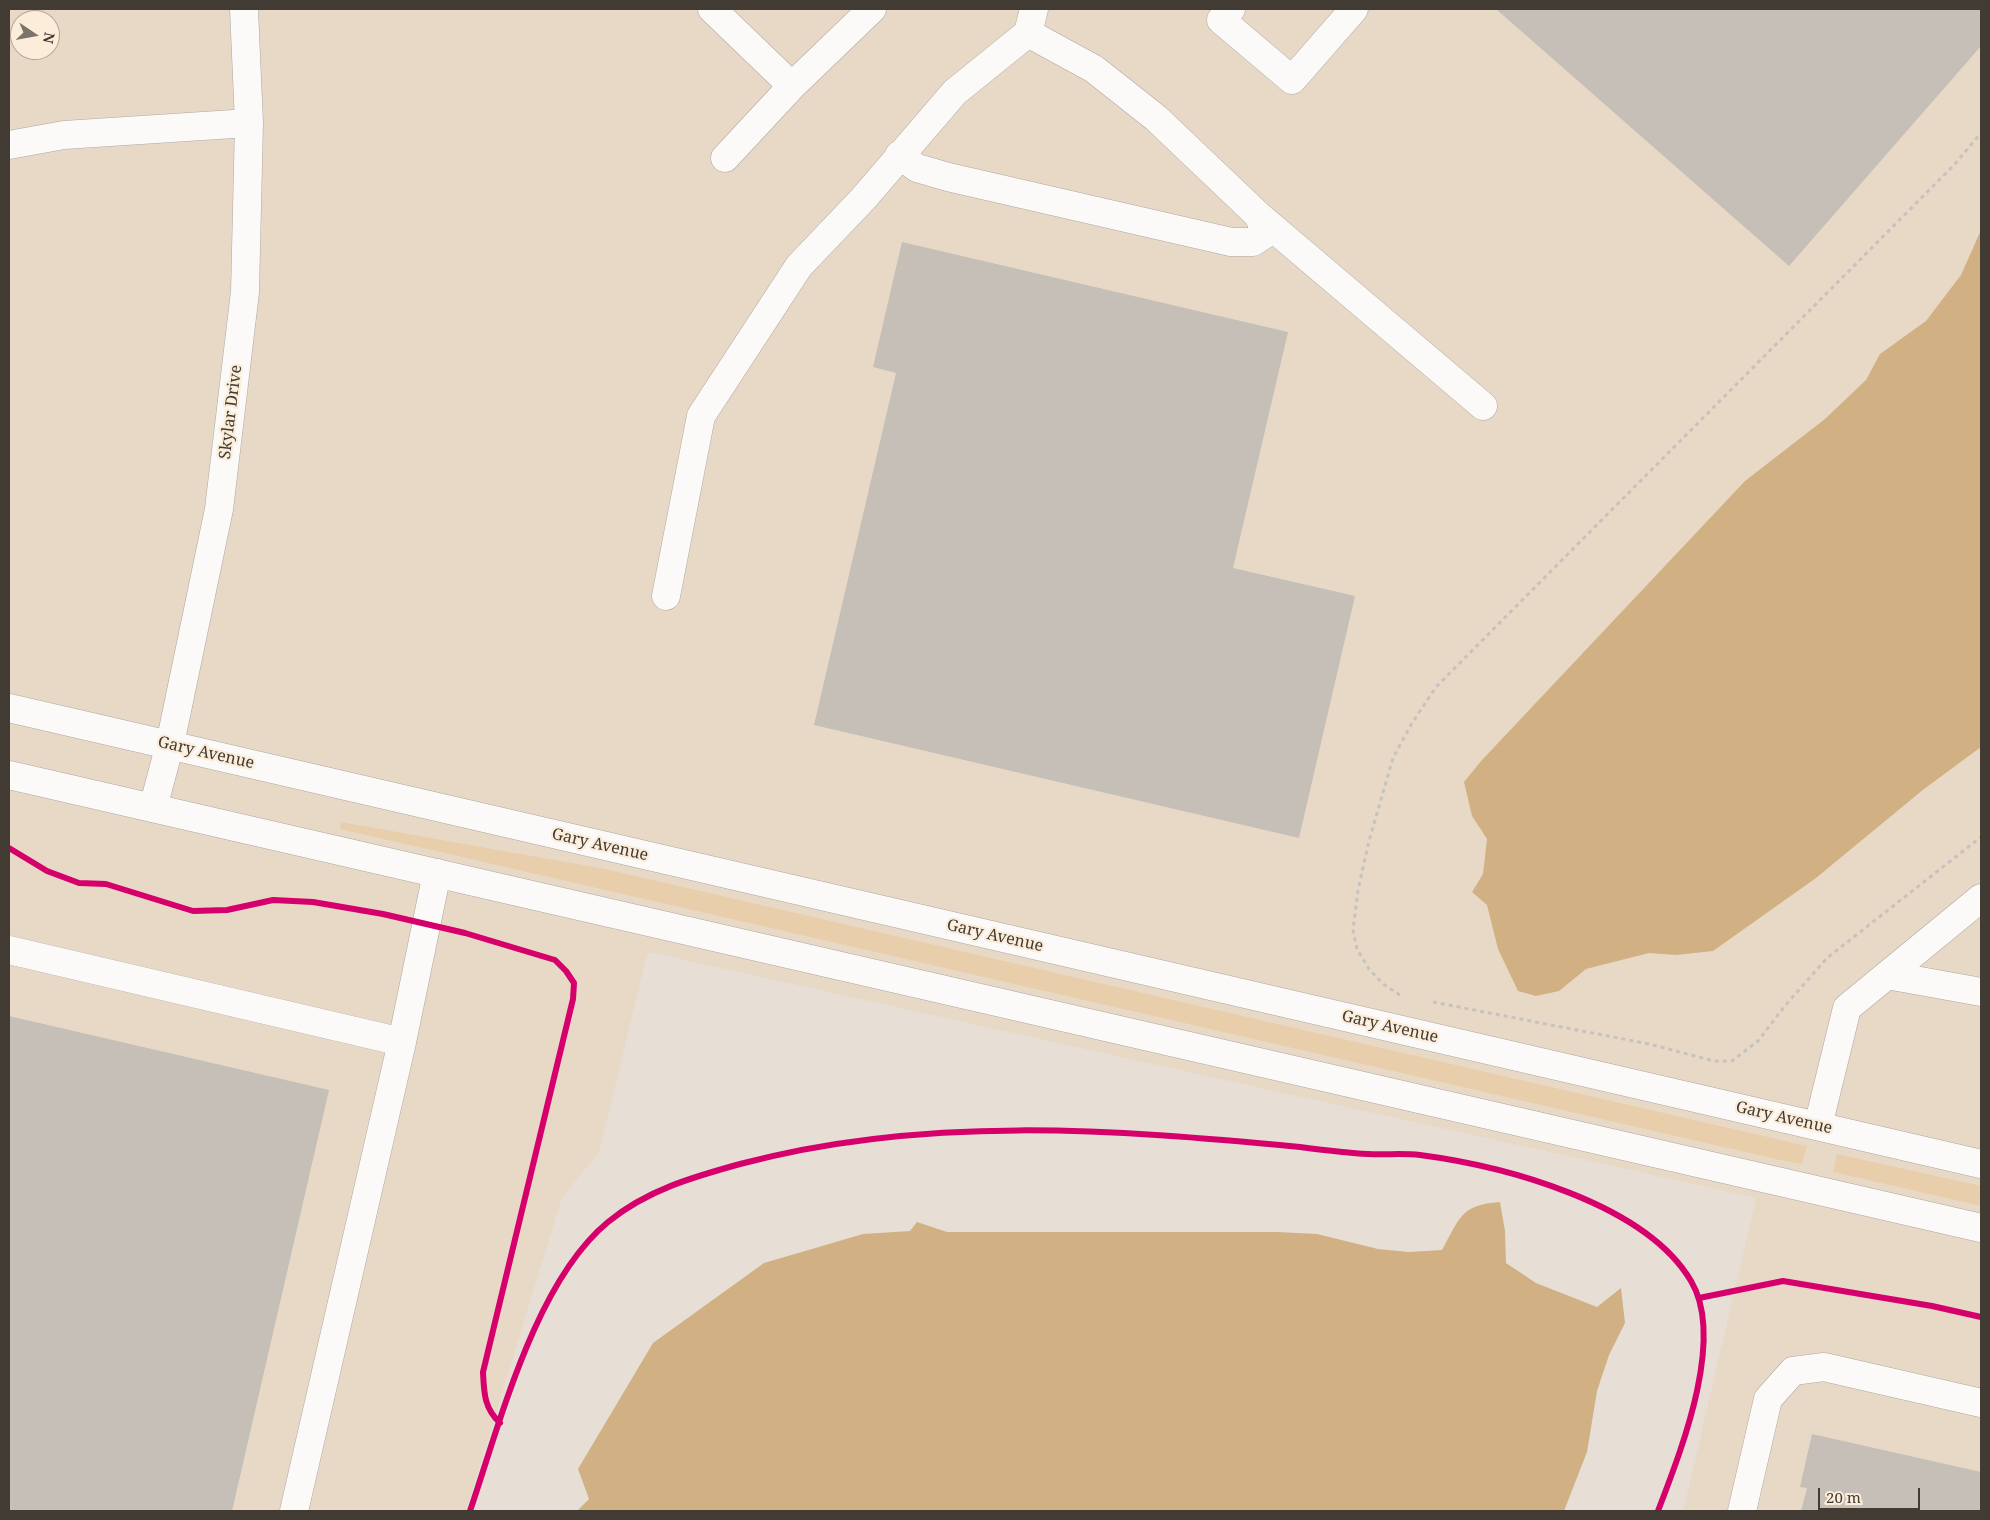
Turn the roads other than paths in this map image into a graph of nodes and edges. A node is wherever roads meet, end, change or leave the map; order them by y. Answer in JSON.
{"nodes":[{"id":1,"x":244,"y":9,"type":"edge"},
{"id":2,"x":712,"y":9,"type":"edge"},
{"id":3,"x":872,"y":9,"type":"edge"},
{"id":4,"x":1231,"y":9,"type":"edge"},
{"id":5,"x":1354,"y":9,"type":"edge"},
{"id":6,"x":1031,"y":21,"type":"edge"},
{"id":7,"x":792,"y":86,"type":"junction"},
{"id":8,"x":249,"y":123,"type":"junction"},
{"id":9,"x":9,"y":145,"type":"edge"},
{"id":10,"x":899,"y":156,"type":"junction"},
{"id":11,"x":725,"y":158,"type":"dead end"},
{"id":12,"x":1259,"y":216,"type":"junction"},
{"id":13,"x":1483,"y":406,"type":"dead end"},
{"id":14,"x":666,"y":596,"type":"dead end"},
{"id":15,"x":9,"y":708,"type":"edge"},
{"id":16,"x":170,"y":744,"type":"junction"},
{"id":17,"x":9,"y":775,"type":"edge"},
{"id":18,"x":153,"y":808,"type":"junction"},
{"id":19,"x":437,"y":873,"type":"junction"},
{"id":20,"x":1981,"y":898,"type":"edge"},
{"id":21,"x":9,"y":950,"type":"edge"},
{"id":22,"x":1887,"y":975,"type":"junction"},
{"id":23,"x":1981,"y":992,"type":"edge"},
{"id":24,"x":402,"y":1042,"type":"junction"},
{"id":25,"x":1818,"y":1126,"type":"junction"},
{"id":26,"x":1981,"y":1164,"type":"edge"},
{"id":27,"x":1981,"y":1228,"type":"edge"},
{"id":28,"x":1981,"y":1403,"type":"edge"},
{"id":29,"x":294,"y":1511,"type":"edge"},
{"id":30,"x":1742,"y":1511,"type":"edge"}],
"edges":[{"from":1,"to":8,"type":"main road","name":"Skylar Drive"},
{"from":2,"to":7,"type":"main road"},
{"from":3,"to":7,"type":"main road"},
{"from":4,"to":5,"type":"main road"},
{"from":6,"to":10,"type":"main road"},
{"from":6,"to":12,"type":"main road"},
{"from":7,"to":11,"type":"main road"},
{"from":8,"to":9,"type":"main road"},
{"from":8,"to":16,"type":"main road","name":"Skylar Drive"},
{"from":10,"to":12,"type":"main road"},
{"from":10,"to":14,"type":"main road"},
{"from":12,"to":13,"type":"main road"},
{"from":15,"to":16,"type":"main road","name":"Gary Avenue"},
{"from":16,"to":18,"type":"main road","name":"Skylar Drive"},
{"from":16,"to":25,"type":"main road","name":"Gary Avenue"},
{"from":17,"to":18,"type":"main road"},
{"from":18,"to":19,"type":"main road"},
{"from":19,"to":24,"type":"main road"},
{"from":19,"to":27,"type":"main road"},
{"from":20,"to":22,"type":"main road"},
{"from":21,"to":24,"type":"main road"},
{"from":22,"to":23,"type":"main road"},
{"from":22,"to":25,"type":"main road"},
{"from":24,"to":29,"type":"main road"},
{"from":25,"to":26,"type":"main road","name":"Gary Avenue"},
{"from":28,"to":30,"type":"main road"}]}
